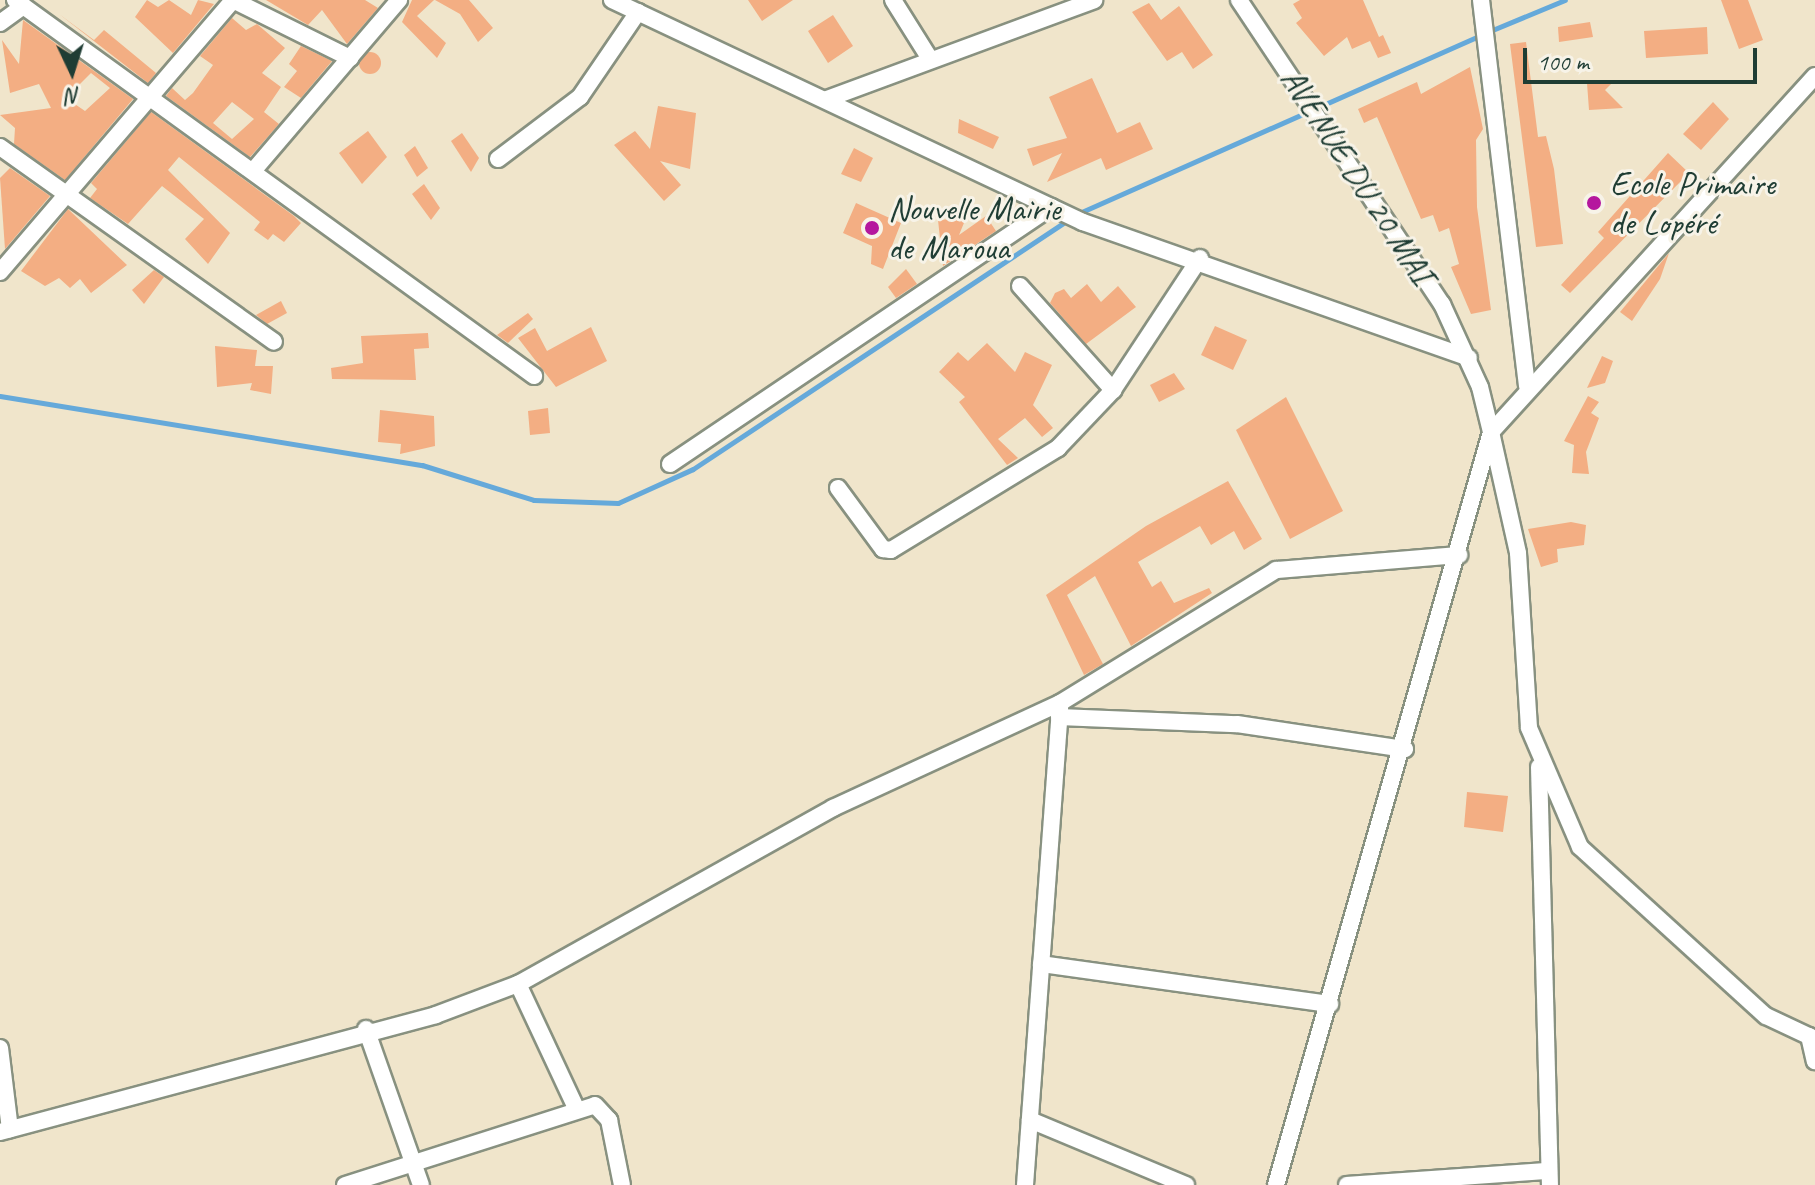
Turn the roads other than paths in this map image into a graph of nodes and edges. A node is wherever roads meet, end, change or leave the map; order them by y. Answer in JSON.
{"nodes":[{"id":1,"x":233,"y":0,"type":"edge"},
{"id":2,"x":399,"y":0,"type":"edge"},
{"id":3,"x":612,"y":0,"type":"edge"},
{"id":4,"x":893,"y":0,"type":"edge"},
{"id":5,"x":1094,"y":0,"type":"edge"},
{"id":6,"x":1239,"y":0,"type":"edge"},
{"id":7,"x":19,"y":3,"type":"edge"},
{"id":8,"x":1482,"y":5,"type":"edge"},
{"id":9,"x":638,"y":12,"type":"junction"},
{"id":10,"x":0,"y":23,"type":"edge"},
{"id":11,"x":350,"y":58,"type":"junction"},
{"id":12,"x":930,"y":59,"type":"junction"},
{"id":13,"x":1815,"y":76,"type":"edge"},
{"id":14,"x":149,"y":97,"type":"junction"},
{"id":15,"x":827,"y":99,"type":"junction"},
{"id":16,"x":0,"y":147,"type":"edge"},
{"id":17,"x":498,"y":159,"type":"dead end"},
{"id":18,"x":253,"y":171,"type":"junction"},
{"id":19,"x":66,"y":195,"type":"junction"},
{"id":20,"x":1055,"y":209,"type":"junction"},
{"id":21,"x":1200,"y":258,"type":"junction"},
{"id":22,"x":0,"y":272,"type":"edge"},
{"id":23,"x":1020,"y":286,"type":"dead end"},
{"id":24,"x":274,"y":342,"type":"dead end"},
{"id":25,"x":1469,"y":358,"type":"junction"},
{"id":26,"x":534,"y":376,"type":"dead end"},
{"id":27,"x":1527,"y":386,"type":"junction"},
{"id":28,"x":1113,"y":390,"type":"junction"},
{"id":29,"x":1491,"y":432,"type":"junction"},
{"id":30,"x":670,"y":464,"type":"dead end"},
{"id":31,"x":838,"y":488,"type":"dead end"},
{"id":32,"x":1459,"y":555,"type":"junction"},
{"id":33,"x":1060,"y":710,"type":"junction"},
{"id":34,"x":1405,"y":749,"type":"junction"},
{"id":35,"x":1539,"y":760,"type":"junction"},
{"id":36,"x":1041,"y":964,"type":"junction"},
{"id":37,"x":518,"y":984,"type":"junction"},
{"id":38,"x":1330,"y":1004,"type":"junction"},
{"id":39,"x":366,"y":1029,"type":"junction"},
{"id":40,"x":1812,"y":1037,"type":"edge"},
{"id":41,"x":0,"y":1048,"type":"edge"},
{"id":42,"x":1815,"y":1061,"type":"edge"},
{"id":43,"x":576,"y":1108,"type":"junction"},
{"id":44,"x":1030,"y":1120,"type":"junction"},
{"id":45,"x":5,"y":1130,"type":"edge"},
{"id":46,"x":412,"y":1158,"type":"junction"},
{"id":47,"x":1550,"y":1178,"type":"edge"},
{"id":48,"x":345,"y":1185,"type":"edge"},
{"id":49,"x":421,"y":1185,"type":"edge"},
{"id":50,"x":622,"y":1185,"type":"edge"},
{"id":51,"x":1025,"y":1185,"type":"edge"},
{"id":52,"x":1186,"y":1185,"type":"edge"},
{"id":53,"x":1276,"y":1185,"type":"edge"},
{"id":54,"x":1347,"y":1185,"type":"edge"}],
"edges":[{"from":1,"to":11,"type":"street"},
{"from":1,"to":14,"type":"street"},
{"from":2,"to":11,"type":"street"},
{"from":3,"to":9,"type":"street"},
{"from":4,"to":12,"type":"street"},
{"from":5,"to":12,"type":"street"},
{"from":6,"to":25,"type":"street","name":"AVENUE DU 20 MAI"},
{"from":7,"to":10,"type":"street"},
{"from":7,"to":14,"type":"street"},
{"from":8,"to":27,"type":"street"},
{"from":9,"to":15,"type":"street"},
{"from":9,"to":17,"type":"street"},
{"from":11,"to":18,"type":"street"},
{"from":12,"to":15,"type":"street"},
{"from":13,"to":27,"type":"street"},
{"from":14,"to":18,"type":"street"},
{"from":14,"to":19,"type":"street"},
{"from":15,"to":20,"type":"street"},
{"from":16,"to":19,"type":"street"},
{"from":18,"to":26,"type":"street"},
{"from":19,"to":22,"type":"street"},
{"from":19,"to":24,"type":"street"},
{"from":20,"to":21,"type":"street"},
{"from":20,"to":30,"type":"street"},
{"from":21,"to":25,"type":"street"},
{"from":21,"to":28,"type":"street"},
{"from":23,"to":28,"type":"street"},
{"from":25,"to":29,"type":"street","name":"AVENUE DU 20 MAI"},
{"from":27,"to":29,"type":"street"},
{"from":28,"to":31,"type":"street"},
{"from":29,"to":32,"type":"street"},
{"from":29,"to":35,"type":"street","name":"AVENUE DU 20 MAI"},
{"from":32,"to":33,"type":"street"},
{"from":32,"to":34,"type":"street"},
{"from":33,"to":34,"type":"street"},
{"from":33,"to":36,"type":"street"},
{"from":33,"to":37,"type":"street"},
{"from":34,"to":38,"type":"street"},
{"from":35,"to":40,"type":"street"},
{"from":35,"to":47,"type":"street"},
{"from":36,"to":38,"type":"street"},
{"from":36,"to":44,"type":"street"},
{"from":37,"to":39,"type":"street"},
{"from":37,"to":43,"type":"street"},
{"from":38,"to":53,"type":"street"},
{"from":39,"to":45,"type":"street"},
{"from":39,"to":46,"type":"street"},
{"from":40,"to":42,"type":"street"},
{"from":41,"to":45,"type":"street"},
{"from":43,"to":46,"type":"street"},
{"from":43,"to":50,"type":"street"},
{"from":44,"to":51,"type":"street"},
{"from":44,"to":52,"type":"street"},
{"from":46,"to":48,"type":"street"},
{"from":46,"to":49,"type":"street"},
{"from":47,"to":54,"type":"street"}]}
